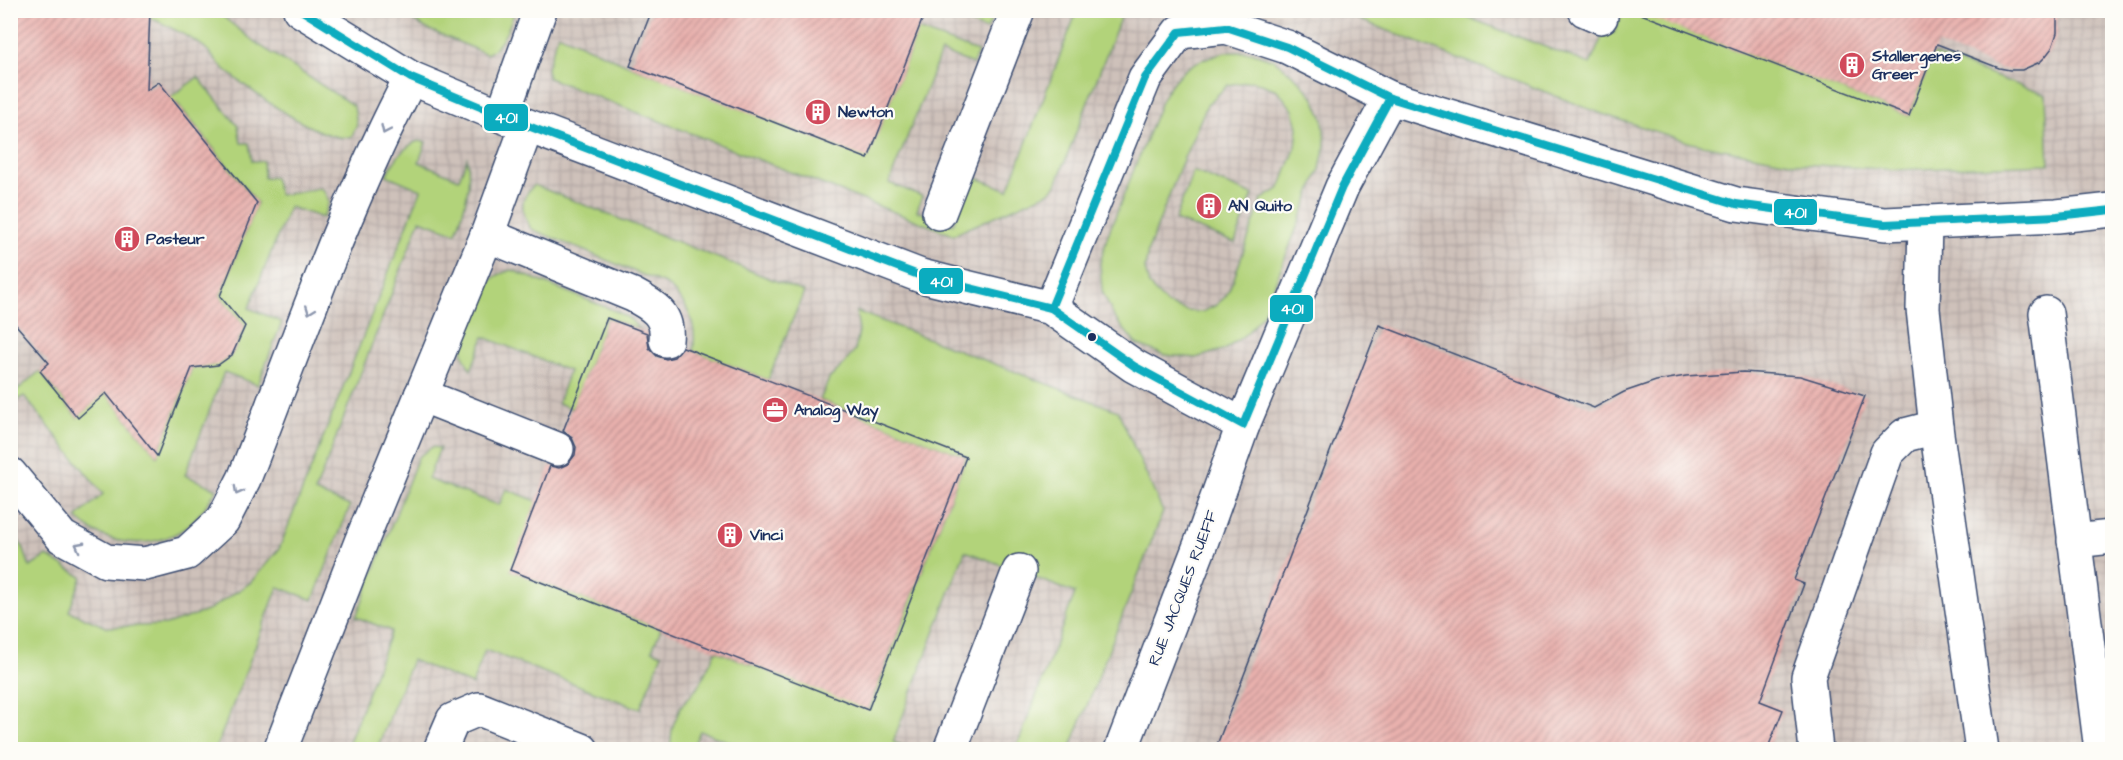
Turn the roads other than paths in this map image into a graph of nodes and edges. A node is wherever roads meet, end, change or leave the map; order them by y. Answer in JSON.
{"nodes":[{"id":1,"x":300,"y":10,"type":"edge"},
{"id":2,"x":540,"y":10,"type":"edge"},
{"id":3,"x":1018,"y":10,"type":"edge"},
{"id":4,"x":1181,"y":21,"type":"edge"},
{"id":5,"x":411,"y":78,"type":"junction"},
{"id":6,"x":1390,"y":98,"type":"junction"},
{"id":7,"x":514,"y":121,"type":"junction"},
{"id":8,"x":2112,"y":210,"type":"edge"},
{"id":9,"x":939,"y":213,"type":"dead end"},
{"id":10,"x":1925,"y":222,"type":"junction"},
{"id":11,"x":487,"y":235,"type":"junction"},
{"id":12,"x":1051,"y":308,"type":"junction"},
{"id":13,"x":2046,"y":313,"type":"dead end"},
{"id":14,"x":666,"y":340,"type":"dead end"},
{"id":15,"x":421,"y":394,"type":"junction"},
{"id":16,"x":1243,"y":425,"type":"junction"},
{"id":17,"x":1936,"y":427,"type":"junction"},
{"id":18,"x":557,"y":449,"type":"dead end"},
{"id":19,"x":10,"y":474,"type":"edge"},
{"id":20,"x":2112,"y":537,"type":"edge"},
{"id":21,"x":2074,"y":541,"type":"junction"},
{"id":22,"x":1019,"y":571,"type":"dead end"},
{"id":23,"x":280,"y":750,"type":"edge"},
{"id":24,"x":440,"y":750,"type":"edge"},
{"id":25,"x":582,"y":750,"type":"edge"},
{"id":26,"x":950,"y":750,"type":"edge"},
{"id":27,"x":1121,"y":750,"type":"edge"},
{"id":28,"x":1816,"y":750,"type":"edge"},
{"id":29,"x":1982,"y":750,"type":"edge"},
{"id":30,"x":2102,"y":750,"type":"edge"}],
"edges":[{"from":1,"to":5,"type":"street"},
{"from":2,"to":7,"type":"street"},
{"from":3,"to":9,"type":"street"},
{"from":4,"to":6,"type":"street"},
{"from":4,"to":12,"type":"street"},
{"from":5,"to":7,"type":"street"},
{"from":5,"to":19,"type":"street","one_way":true},
{"from":6,"to":10,"type":"street"},
{"from":6,"to":16,"type":"street","name":"RUE JACQUES RUEFF"},
{"from":7,"to":11,"type":"street"},
{"from":7,"to":12,"type":"street"},
{"from":8,"to":10,"type":"street"},
{"from":10,"to":17,"type":"street"},
{"from":11,"to":14,"type":"street"},
{"from":11,"to":15,"type":"street"},
{"from":12,"to":16,"type":"street"},
{"from":13,"to":21,"type":"street"},
{"from":15,"to":18,"type":"street"},
{"from":15,"to":23,"type":"street"},
{"from":16,"to":27,"type":"street","name":"RUE JACQUES RUEFF"},
{"from":17,"to":28,"type":"street"},
{"from":17,"to":29,"type":"street"},
{"from":20,"to":21,"type":"street"},
{"from":21,"to":30,"type":"street"},
{"from":22,"to":26,"type":"street"},
{"from":24,"to":25,"type":"street"}]}
